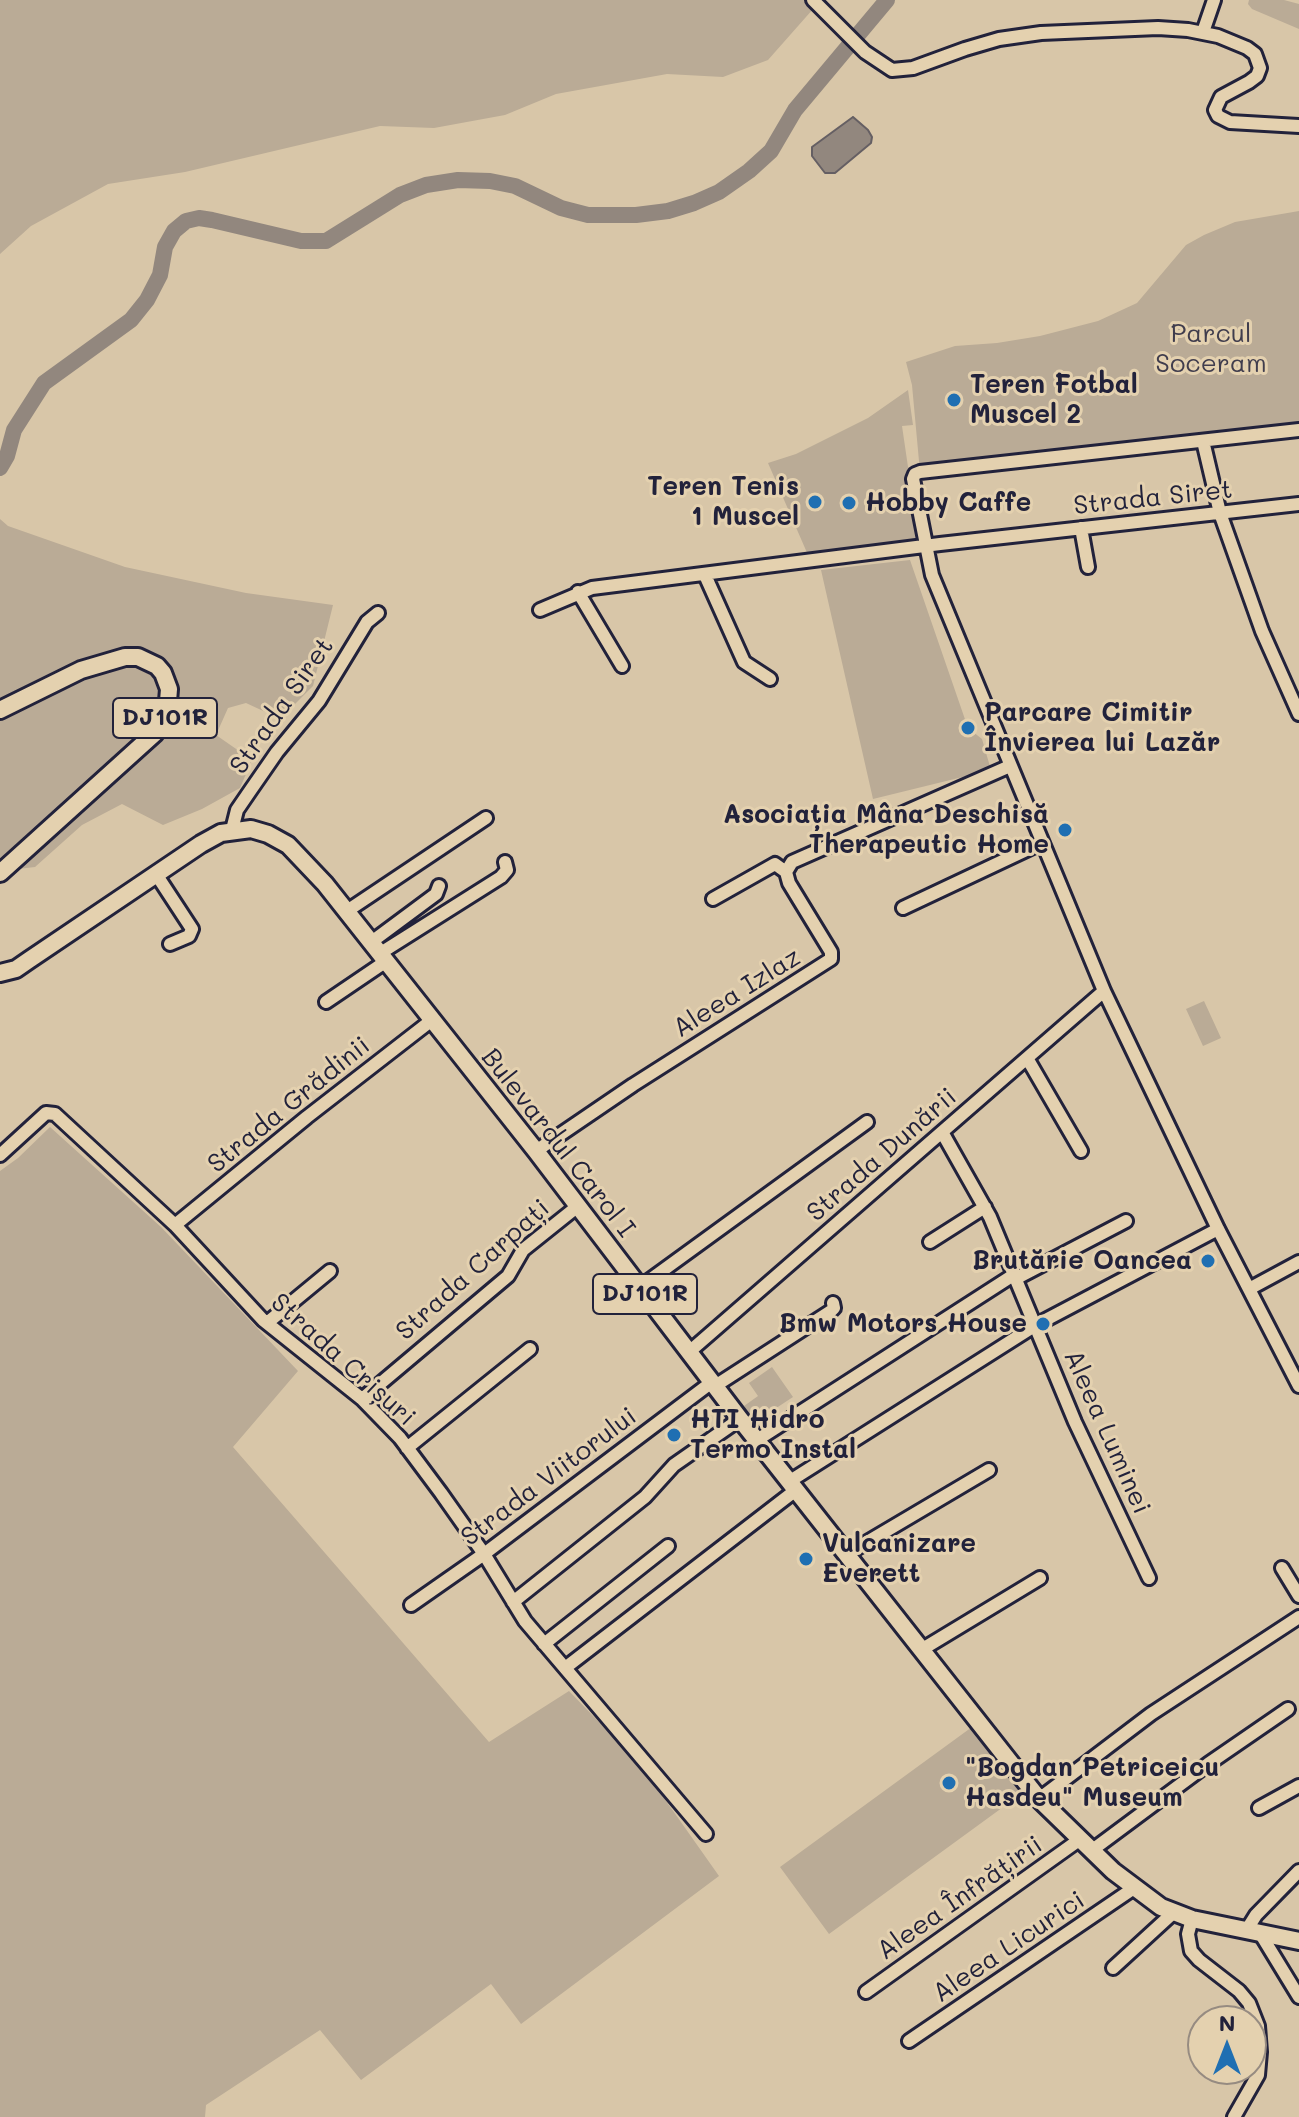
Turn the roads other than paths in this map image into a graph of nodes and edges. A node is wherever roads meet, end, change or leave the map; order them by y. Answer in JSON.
{"nodes":[{"id":1,"x":813,"y":0,"type":"edge"},
{"id":2,"x":1214,"y":0,"type":"edge"},
{"id":3,"x":1203,"y":32,"type":"junction"},
{"id":4,"x":1299,"y":126,"type":"edge"},
{"id":5,"x":1299,"y":430,"type":"edge"},
{"id":6,"x":1203,"y":441,"type":"junction"},
{"id":7,"x":1299,"y":504,"type":"edge"},
{"id":8,"x":1220,"y":513,"type":"junction"},
{"id":9,"x":1081,"y":528,"type":"junction"},
{"id":10,"x":925,"y":546,"type":"junction"},
{"id":11,"x":1088,"y":567,"type":"dead end"},
{"id":12,"x":705,"y":575,"type":"junction"},
{"id":13,"x":578,"y":592,"type":"junction"},
{"id":14,"x":540,"y":610,"type":"dead end"},
{"id":15,"x":378,"y":613,"type":"dead end"},
{"id":16,"x":622,"y":666,"type":"dead end"},
{"id":17,"x":770,"y":679,"type":"dead end"},
{"id":18,"x":0,"y":710,"type":"edge"},
{"id":19,"x":1299,"y":714,"type":"edge"},
{"id":20,"x":1010,"y":766,"type":"junction"},
{"id":21,"x":486,"y":818,"type":"dead end"},
{"id":22,"x":232,"y":830,"type":"junction"},
{"id":23,"x":1041,"y":843,"type":"junction"},
{"id":24,"x":505,"y":862,"type":"dead end"},
{"id":25,"x":786,"y":872,"type":"junction"},
{"id":26,"x":0,"y":873,"type":"edge"},
{"id":27,"x":156,"y":874,"type":"junction"},
{"id":28,"x":439,"y":886,"type":"dead end"},
{"id":29,"x":713,"y":899,"type":"dead end"},
{"id":30,"x":903,"y":908,"type":"dead end"},
{"id":31,"x":347,"y":911,"type":"junction"},
{"id":32,"x":170,"y":944,"type":"dead end"},
{"id":33,"x":378,"y":953,"type":"junction"},
{"id":34,"x":0,"y":973,"type":"edge"},
{"id":35,"x":1104,"y":991,"type":"junction"},
{"id":36,"x":326,"y":1002,"type":"dead end"},
{"id":37,"x":432,"y":1020,"type":"junction"},
{"id":38,"x":1027,"y":1058,"type":"junction"},
{"id":39,"x":867,"y":1122,"type":"dead end"},
{"id":40,"x":942,"y":1132,"type":"junction"},
{"id":41,"x":536,"y":1151,"type":"junction"},
{"id":42,"x":1081,"y":1151,"type":"dead end"},
{"id":43,"x":0,"y":1155,"type":"edge"},
{"id":44,"x":578,"y":1206,"type":"junction"},
{"id":45,"x":985,"y":1207,"type":"junction"},
{"id":46,"x":1126,"y":1221,"type":"dead end"},
{"id":47,"x":175,"y":1225,"type":"junction"},
{"id":48,"x":1218,"y":1229,"type":"junction"},
{"id":49,"x":930,"y":1242,"type":"dead end"},
{"id":50,"x":1299,"y":1262,"type":"edge"},
{"id":51,"x":330,"y":1271,"type":"dead end"},
{"id":52,"x":1016,"y":1276,"type":"junction"},
{"id":53,"x":640,"y":1287,"type":"junction"},
{"id":54,"x":1249,"y":1289,"type":"junction"},
{"id":55,"x":833,"y":1303,"type":"dead end"},
{"id":56,"x":267,"y":1323,"type":"junction"},
{"id":57,"x":1036,"y":1325,"type":"junction"},
{"id":58,"x":530,"y":1349,"type":"dead end"},
{"id":59,"x":689,"y":1352,"type":"junction"},
{"id":60,"x":713,"y":1384,"type":"junction"},
{"id":61,"x":1299,"y":1386,"type":"edge"},
{"id":62,"x":362,"y":1399,"type":"junction"},
{"id":63,"x":740,"y":1419,"type":"junction"},
{"id":64,"x":757,"y":1440,"type":"junction"},
{"id":65,"x":407,"y":1448,"type":"junction"},
{"id":66,"x":989,"y":1470,"type":"dead end"},
{"id":67,"x":793,"y":1485,"type":"junction"},
{"id":68,"x":668,"y":1546,"type":"dead end"},
{"id":69,"x":484,"y":1554,"type":"junction"},
{"id":70,"x":847,"y":1554,"type":"junction"},
{"id":71,"x":1282,"y":1568,"type":"dead end"},
{"id":72,"x":1040,"y":1578,"type":"dead end"},
{"id":73,"x":1149,"y":1578,"type":"dead end"},
{"id":74,"x":1299,"y":1596,"type":"edge"},
{"id":75,"x":513,"y":1602,"type":"junction"},
{"id":76,"x":411,"y":1605,"type":"dead end"},
{"id":77,"x":1299,"y":1617,"type":"edge"},
{"id":78,"x":544,"y":1644,"type":"junction"},
{"id":79,"x":921,"y":1650,"type":"junction"},
{"id":80,"x":565,"y":1668,"type":"junction"},
{"id":81,"x":1288,"y":1709,"type":"dead end"},
{"id":82,"x":1299,"y":1786,"type":"edge"},
{"id":83,"x":1039,"y":1799,"type":"junction"},
{"id":84,"x":1259,"y":1808,"type":"dead end"},
{"id":85,"x":706,"y":1834,"type":"dead end"},
{"id":86,"x":1085,"y":1846,"type":"junction"},
{"id":87,"x":1299,"y":1871,"type":"edge"},
{"id":88,"x":1134,"y":1888,"type":"junction"},
{"id":89,"x":1173,"y":1913,"type":"junction"},
{"id":90,"x":1192,"y":1919,"type":"junction"},
{"id":91,"x":1253,"y":1932,"type":"junction"},
{"id":92,"x":1299,"y":1941,"type":"edge"},
{"id":93,"x":1113,"y":1968,"type":"dead end"},
{"id":94,"x":866,"y":1992,"type":"dead end"},
{"id":95,"x":1299,"y":1997,"type":"edge"},
{"id":96,"x":909,"y":2041,"type":"dead end"},
{"id":97,"x":1234,"y":2117,"type":"edge"}],
"edges":[{"from":1,"to":3,"type":"street"},
{"from":2,"to":3,"type":"street"},
{"from":3,"to":4,"type":"street"},
{"from":5,"to":6,"type":"street"},
{"from":6,"to":8,"type":"street"},
{"from":6,"to":10,"type":"street"},
{"from":7,"to":8,"type":"street","name":"Strada Siret"},
{"from":8,"to":9,"type":"street","name":"Strada Siret"},
{"from":8,"to":19,"type":"street"},
{"from":9,"to":10,"type":"street","name":"Strada Siret"},
{"from":9,"to":11,"type":"street"},
{"from":10,"to":12,"type":"street","name":"Strada Siret"},
{"from":10,"to":20,"type":"street"},
{"from":12,"to":13,"type":"street","name":"Strada Siret"},
{"from":12,"to":17,"type":"street"},
{"from":13,"to":14,"type":"street","name":"Strada Siret"},
{"from":13,"to":16,"type":"street"},
{"from":15,"to":22,"type":"street","name":"Strada Siret"},
{"from":18,"to":26,"type":"main road","number":"DJ101R"},
{"from":20,"to":23,"type":"street"},
{"from":20,"to":25,"type":"street"},
{"from":21,"to":31,"type":"street"},
{"from":22,"to":27,"type":"main road"},
{"from":22,"to":31,"type":"main road","name":"Bulevardul Carol I","number":"DJ101R"},
{"from":23,"to":30,"type":"street"},
{"from":23,"to":35,"type":"street"},
{"from":24,"to":33,"type":"street"},
{"from":25,"to":29,"type":"street"},
{"from":25,"to":41,"type":"street","name":"Aleea Izlaz"},
{"from":27,"to":32,"type":"street"},
{"from":27,"to":34,"type":"main road"},
{"from":28,"to":33,"type":"street"},
{"from":31,"to":33,"type":"main road","name":"Bulevardul Carol I","number":"DJ101R"},
{"from":33,"to":36,"type":"street"},
{"from":33,"to":37,"type":"main road","name":"Bulevardul Carol I","number":"DJ101R"},
{"from":35,"to":38,"type":"street","name":"Strada Dunării"},
{"from":35,"to":48,"type":"street"},
{"from":37,"to":41,"type":"main road","name":"Bulevardul Carol I","number":"DJ101R"},
{"from":37,"to":47,"type":"street","name":"Strada Grădinii"},
{"from":38,"to":40,"type":"street","name":"Strada Dunării"},
{"from":38,"to":42,"type":"street"},
{"from":39,"to":53,"type":"street"},
{"from":40,"to":45,"type":"street","name":"Aleea Luminei"},
{"from":40,"to":59,"type":"street","name":"Strada Dunării"},
{"from":41,"to":44,"type":"main road","name":"Bulevardul Carol I","number":"DJ101R"},
{"from":43,"to":47,"type":"street","name":"Strada Crișuri"},
{"from":44,"to":53,"type":"main road","name":"Bulevardul Carol I","number":"DJ101R"},
{"from":44,"to":62,"type":"street","name":"Strada Carpați"},
{"from":45,"to":49,"type":"street"},
{"from":45,"to":52,"type":"street","name":"Aleea Luminei"},
{"from":46,"to":52,"type":"street"},
{"from":47,"to":56,"type":"street","name":"Strada Crișuri"},
{"from":48,"to":54,"type":"street"},
{"from":48,"to":57,"type":"street"},
{"from":50,"to":54,"type":"street"},
{"from":51,"to":56,"type":"street"},
{"from":52,"to":57,"type":"street","name":"Aleea Luminei"},
{"from":52,"to":64,"type":"street"},
{"from":53,"to":59,"type":"main road","name":"Bulevardul Carol I","number":"DJ101R"},
{"from":54,"to":61,"type":"street"},
{"from":55,"to":60,"type":"street","name":"Strada Viitorului"},
{"from":56,"to":62,"type":"street","name":"Strada Crișuri"},
{"from":57,"to":67,"type":"street"},
{"from":57,"to":73,"type":"street","name":"Aleea Luminei"},
{"from":58,"to":65,"type":"street"},
{"from":59,"to":60,"type":"main road","name":"Bulevardul Carol I","number":"DJ101R"},
{"from":60,"to":63,"type":"main road","name":"Bulevardul Carol I","number":"DJ101R"},
{"from":60,"to":69,"type":"street","name":"Strada Viitorului"},
{"from":62,"to":65,"type":"street","name":"Strada Crișuri"},
{"from":63,"to":64,"type":"main road","name":"Bulevardul Carol I","number":"DJ101R"},
{"from":63,"to":75,"type":"street"},
{"from":64,"to":67,"type":"main road","name":"Bulevardul Carol I","number":"DJ101R"},
{"from":65,"to":69,"type":"street","name":"Strada Crișuri"},
{"from":66,"to":70,"type":"street"},
{"from":67,"to":70,"type":"main road","name":"Bulevardul Carol I","number":"DJ101R"},
{"from":67,"to":80,"type":"street"},
{"from":68,"to":78,"type":"street"},
{"from":69,"to":75,"type":"street","name":"Strada Crișuri"},
{"from":69,"to":76,"type":"street","name":"Strada Viitorului"},
{"from":70,"to":79,"type":"main road","name":"Bulevardul Carol I","number":"DJ101R"},
{"from":71,"to":74,"type":"street"},
{"from":72,"to":79,"type":"street"},
{"from":75,"to":78,"type":"street","name":"Strada Crișuri"},
{"from":77,"to":83,"type":"street"},
{"from":78,"to":80,"type":"street","name":"Strada Crișuri"},
{"from":79,"to":83,"type":"main road","name":"Bulevardul Carol I","number":"DJ101R"},
{"from":80,"to":85,"type":"street","name":"Strada Crișuri"},
{"from":81,"to":86,"type":"street","name":"Aleea Înfrățirii"},
{"from":82,"to":84,"type":"street"},
{"from":83,"to":86,"type":"main road","name":"Bulevardul Carol I","number":"DJ101R"},
{"from":86,"to":88,"type":"main road","name":"Bulevardul Carol I","number":"DJ101R"},
{"from":86,"to":94,"type":"street","name":"Aleea Înfrățirii"},
{"from":87,"to":91,"type":"street"},
{"from":88,"to":89,"type":"main road","name":"Bulevardul Carol I","number":"DJ101R"},
{"from":88,"to":96,"type":"street","name":"Aleea Licurici"},
{"from":89,"to":90,"type":"main road","name":"Bulevardul Carol I","number":"DJ101R"},
{"from":89,"to":93,"type":"street"},
{"from":90,"to":91,"type":"main road","name":"Bulevardul Carol I","number":"DJ101R"},
{"from":90,"to":97,"type":"street"},
{"from":91,"to":92,"type":"main road","name":"Bulevardul Carol I","number":"DJ101R"},
{"from":91,"to":95,"type":"street"}]}
